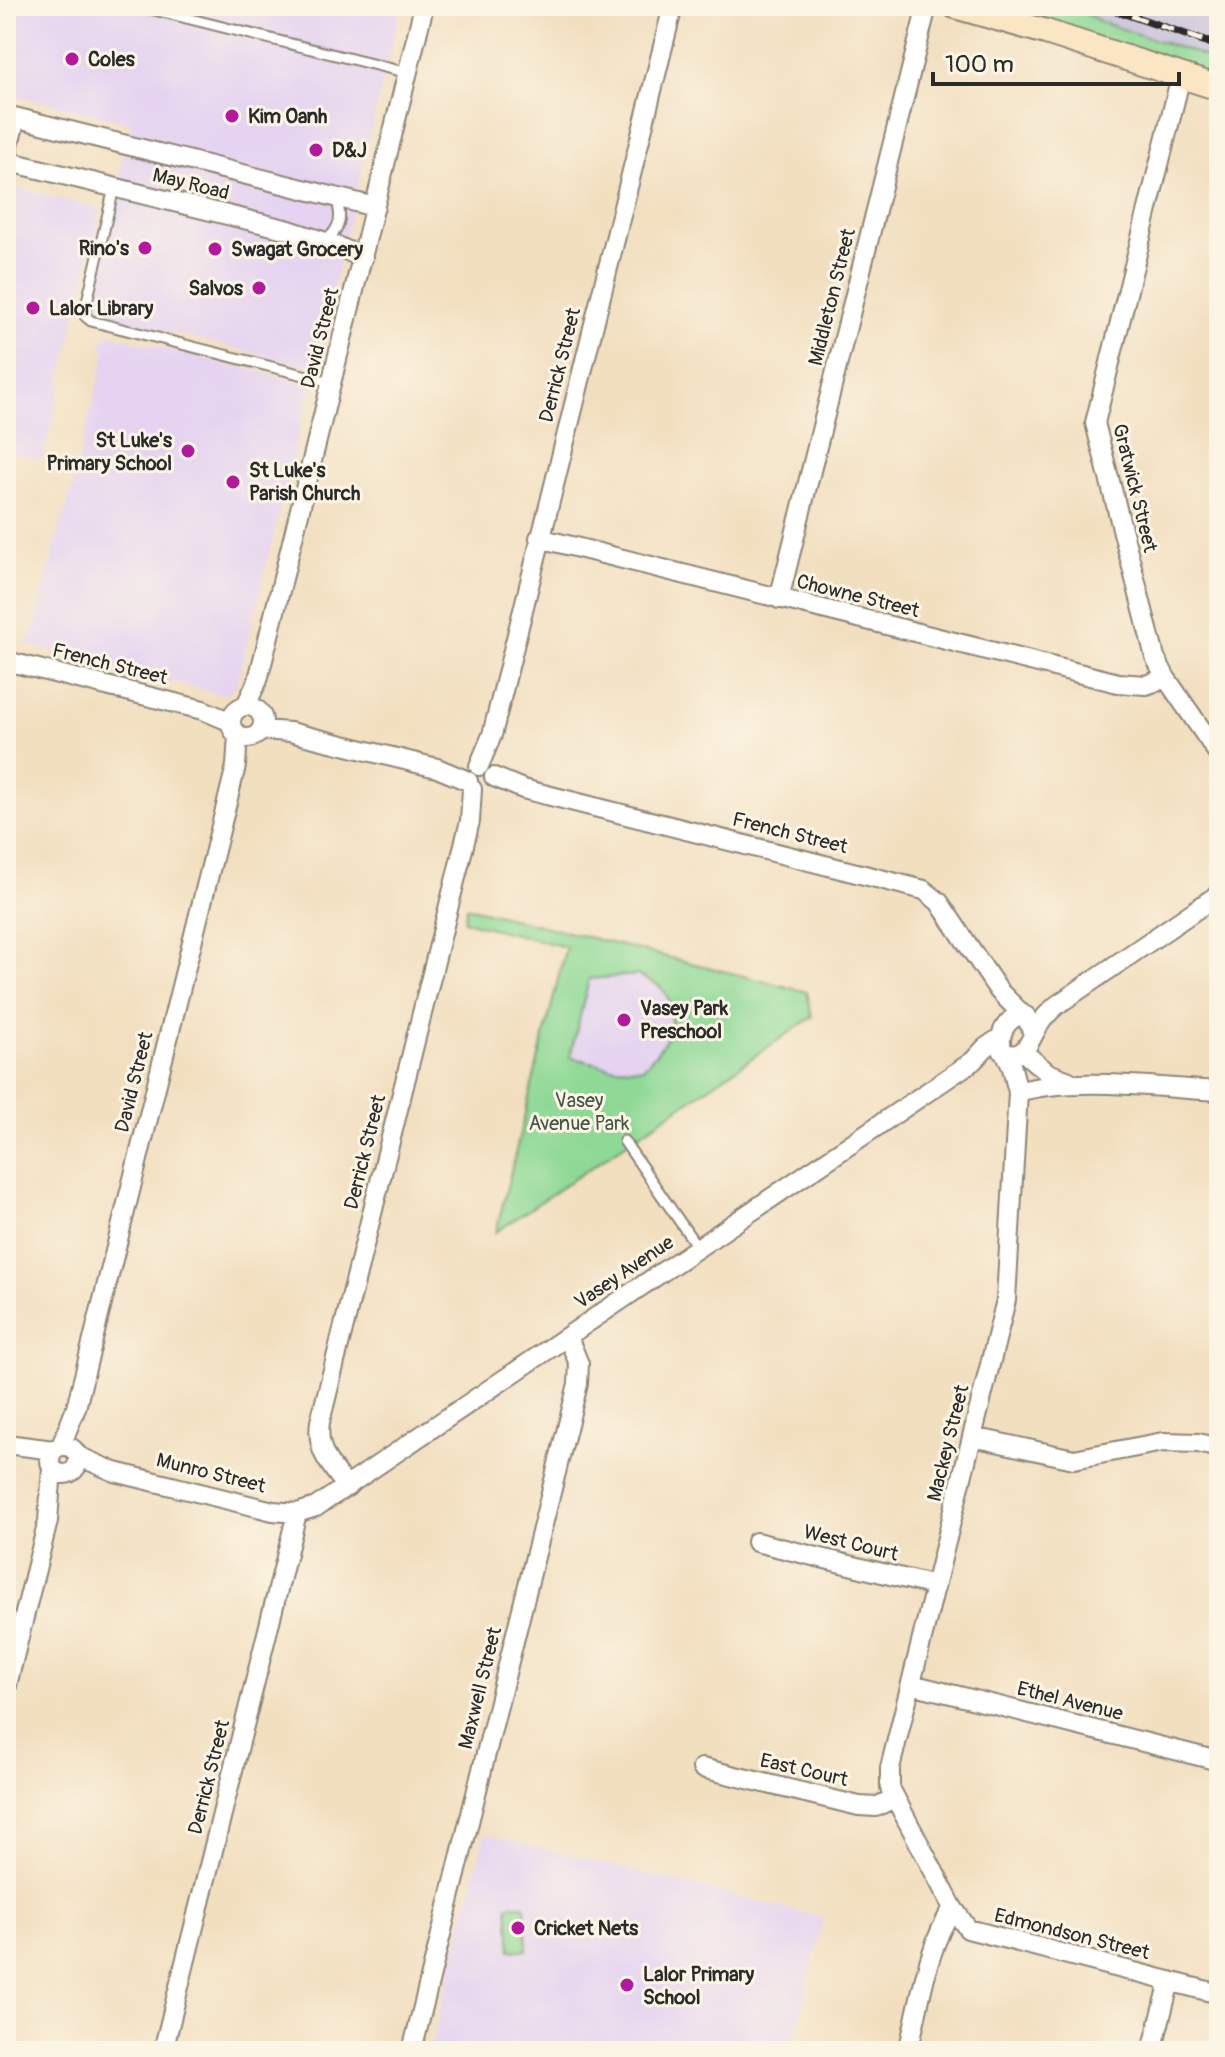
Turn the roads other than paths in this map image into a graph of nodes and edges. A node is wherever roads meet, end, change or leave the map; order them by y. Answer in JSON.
{"nodes":[{"id":1,"x":138,"y":6,"type":"edge"},
{"id":2,"x":424,"y":6,"type":"edge"},
{"id":3,"x":673,"y":6,"type":"edge"},
{"id":4,"x":927,"y":6,"type":"edge"},
{"id":5,"x":955,"y":6,"type":"edge"},
{"id":6,"x":408,"y":73,"type":"junction"},
{"id":7,"x":1181,"y":76,"type":"junction"},
{"id":8,"x":1219,"y":88,"type":"edge"},
{"id":9,"x":11,"y":116,"type":"edge"},
{"id":10,"x":6,"y":158,"type":"edge"},
{"id":11,"x":114,"y":188,"type":"junction"},
{"id":12,"x":335,"y":197,"type":"junction"},
{"id":13,"x":375,"y":207,"type":"junction"},
{"id":14,"x":324,"y":241,"type":"junction"},
{"id":15,"x":363,"y":258,"type":"junction"},
{"id":16,"x":331,"y":382,"type":"junction"},
{"id":17,"x":539,"y":538,"type":"junction"},
{"id":18,"x":779,"y":599,"type":"junction"},
{"id":19,"x":6,"y":661,"type":"edge"},
{"id":20,"x":1166,"y":678,"type":"junction"},
{"id":21,"x":248,"y":721,"type":"junction"},
{"id":22,"x":1219,"y":755,"type":"edge"},
{"id":23,"x":481,"y":779,"type":"junction"},
{"id":24,"x":1219,"y":894,"type":"edge"},
{"id":25,"x":1017,"y":1037,"type":"junction"},
{"id":26,"x":1079,"y":1084,"type":"junction"},
{"id":27,"x":1219,"y":1091,"type":"edge"},
{"id":28,"x":1018,"y":1092,"type":"junction"},
{"id":29,"x":624,"y":1141,"type":"dead end"},
{"id":30,"x":698,"y":1248,"type":"junction"},
{"id":31,"x":568,"y":1337,"type":"junction"},
{"id":32,"x":973,"y":1437,"type":"junction"},
{"id":33,"x":8,"y":1445,"type":"edge"},
{"id":34,"x":1219,"y":1448,"type":"edge"},
{"id":35,"x":64,"y":1460,"type":"junction"},
{"id":36,"x":347,"y":1487,"type":"junction"},
{"id":37,"x":297,"y":1513,"type":"junction"},
{"id":38,"x":756,"y":1542,"type":"dead end"},
{"id":39,"x":935,"y":1586,"type":"junction"},
{"id":40,"x":911,"y":1684,"type":"junction"},
{"id":41,"x":6,"y":1689,"type":"edge"},
{"id":42,"x":1219,"y":1761,"type":"edge"},
{"id":43,"x":702,"y":1768,"type":"dead end"},
{"id":44,"x":894,"y":1798,"type":"junction"},
{"id":45,"x":953,"y":1908,"type":"junction"},
{"id":46,"x":1170,"y":1981,"type":"junction"},
{"id":47,"x":1219,"y":1994,"type":"edge"},
{"id":48,"x":163,"y":2051,"type":"edge"},
{"id":49,"x":412,"y":2051,"type":"edge"},
{"id":50,"x":908,"y":2051,"type":"edge"},
{"id":51,"x":1152,"y":2051,"type":"edge"}],
"edges":[{"from":1,"to":6,"type":"lane"},
{"from":2,"to":6,"type":"street","name":"David Street"},
{"from":3,"to":17,"type":"street","name":"Derrick Street"},
{"from":4,"to":18,"type":"street","name":"Middleton Street"},
{"from":5,"to":7,"type":"street"},
{"from":6,"to":13,"type":"street","name":"David Street"},
{"from":7,"to":8,"type":"street"},
{"from":7,"to":20,"type":"street","name":"Gratwick Street"},
{"from":9,"to":10,"type":"street","name":"May Road"},
{"from":9,"to":12,"type":"street","name":"May Road"},
{"from":10,"to":11,"type":"street","name":"May Road"},
{"from":11,"to":14,"type":"street","name":"May Road"},
{"from":11,"to":16,"type":"lane"},
{"from":12,"to":13,"type":"street","name":"May Road"},
{"from":12,"to":14,"type":"lane"},
{"from":13,"to":15,"type":"street","name":"David Street"},
{"from":14,"to":15,"type":"street","name":"May Road"},
{"from":15,"to":16,"type":"street","name":"David Street"},
{"from":16,"to":21,"type":"street","name":"David Street"},
{"from":17,"to":18,"type":"street","name":"Chowne Street"},
{"from":17,"to":23,"type":"street","name":"Derrick Street"},
{"from":18,"to":20,"type":"street","name":"Chowne Street"},
{"from":19,"to":21,"type":"street","name":"French Street"},
{"from":20,"to":22,"type":"street","name":"Gratwick Street"},
{"from":21,"to":23,"type":"street","name":"French Street"},
{"from":21,"to":35,"type":"street","name":"David Street"},
{"from":23,"to":25,"type":"street","name":"French Street"},
{"from":23,"to":36,"type":"street","name":"Derrick Street"},
{"from":24,"to":25,"type":"street","name":"Vasey Avenue"},
{"from":25,"to":26,"type":"street"},
{"from":25,"to":28,"type":"street","name":"Mackey Street"},
{"from":25,"to":30,"type":"street","name":"Vasey Avenue"},
{"from":26,"to":27,"type":"street"},
{"from":26,"to":28,"type":"street"},
{"from":28,"to":32,"type":"street","name":"Mackey Street"},
{"from":29,"to":30,"type":"lane"},
{"from":30,"to":31,"type":"street","name":"Vasey Avenue"},
{"from":31,"to":36,"type":"street","name":"Vasey Avenue"},
{"from":31,"to":49,"type":"street","name":"Maxwell Street"},
{"from":32,"to":34,"type":"street"},
{"from":32,"to":39,"type":"street","name":"Mackey Street"},
{"from":33,"to":35,"type":"street","name":"Munro Street"},
{"from":35,"to":37,"type":"street","name":"Munro Street"},
{"from":35,"to":41,"type":"street","name":"David Street"},
{"from":36,"to":37,"type":"street","name":"Vasey Avenue"},
{"from":37,"to":48,"type":"street","name":"Derrick Street"},
{"from":38,"to":39,"type":"street","name":"West Court"},
{"from":39,"to":40,"type":"street","name":"Mackey Street"},
{"from":40,"to":42,"type":"street","name":"Ethel Avenue"},
{"from":40,"to":44,"type":"street","name":"Mackey Street"},
{"from":43,"to":44,"type":"street","name":"East Court"},
{"from":44,"to":45,"type":"street","name":"Edmondson Street"},
{"from":45,"to":46,"type":"street","name":"Edmondson Street"},
{"from":45,"to":50,"type":"street"},
{"from":46,"to":47,"type":"street","name":"Edmondson Street"},
{"from":46,"to":51,"type":"street"}]}
